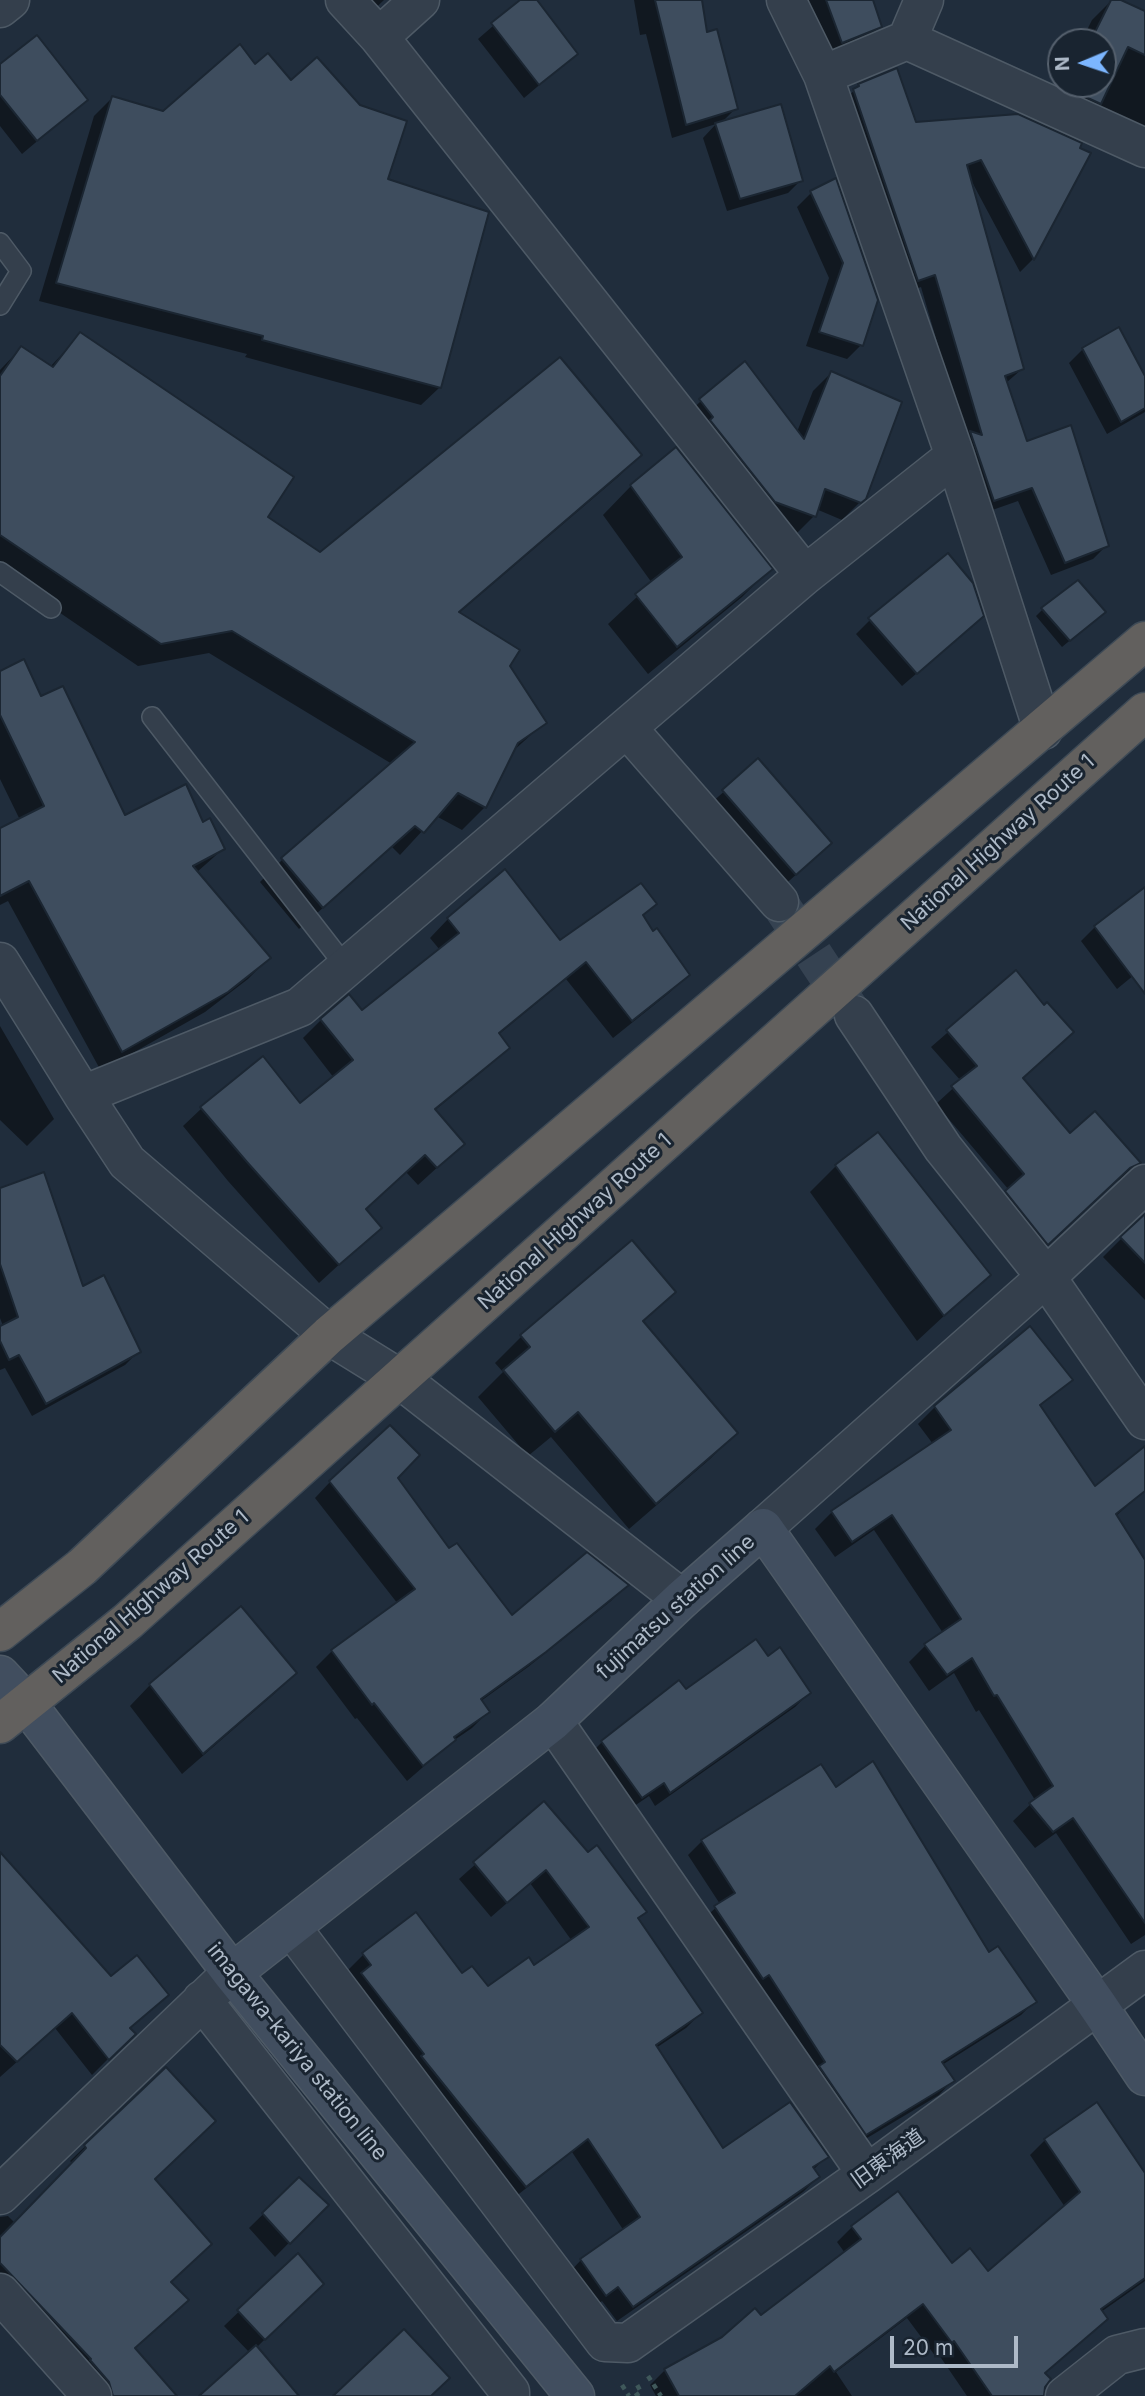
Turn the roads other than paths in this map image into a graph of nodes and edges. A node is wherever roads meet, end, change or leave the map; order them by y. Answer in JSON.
{"nodes":[{"id":1,"x":10,"y":0,"type":"edge"},
{"id":2,"x":345,"y":0,"type":"edge"},
{"id":3,"x":420,"y":0,"type":"edge"},
{"id":4,"x":786,"y":0,"type":"edge"},
{"id":5,"x":924,"y":0,"type":"edge"},
{"id":6,"x":0,"y":8,"type":"edge"},
{"id":7,"x":379,"y":37,"type":"junction"},
{"id":8,"x":907,"y":40,"type":"junction"},
{"id":9,"x":823,"y":75,"type":"junction"},
{"id":10,"x":1145,"y":148,"type":"edge"},
{"id":11,"x":0,"y":243,"type":"edge"},
{"id":12,"x":0,"y":305,"type":"edge"},
{"id":13,"x":955,"y":456,"type":"junction"},
{"id":14,"x":0,"y":572,"type":"edge"},
{"id":15,"x":805,"y":575,"type":"junction"},
{"id":16,"x":51,"y":608,"type":"dead end"},
{"id":17,"x":1145,"y":642,"type":"edge"},
{"id":18,"x":1145,"y":712,"type":"edge"},
{"id":19,"x":152,"y":717,"type":"dead end"},
{"id":20,"x":627,"y":728,"type":"junction"},
{"id":21,"x":1043,"y":730,"type":"junction"},
{"id":22,"x":779,"y":902,"type":"tunnel mouth"},
{"id":23,"x":0,"y":962,"type":"edge"},
{"id":24,"x":346,"y":967,"type":"junction"},
{"id":25,"x":854,"y":1015,"type":"tunnel mouth"},
{"id":26,"x":83,"y":1095,"type":"junction"},
{"id":27,"x":1145,"y":1184,"type":"edge"},
{"id":28,"x":1046,"y":1277,"type":"junction"},
{"id":29,"x":329,"y":1335,"type":"junction"},
{"id":30,"x":400,"y":1379,"type":"junction"},
{"id":31,"x":1145,"y":1420,"type":"edge"},
{"id":32,"x":763,"y":1528,"type":"junction"},
{"id":33,"x":682,"y":1599,"type":"junction"},
{"id":34,"x":0,"y":1632,"type":"edge"},
{"id":35,"x":0,"y":1675,"type":"edge"},
{"id":36,"x":13,"y":1714,"type":"edge"},
{"id":37,"x":553,"y":1721,"type":"junction"},
{"id":38,"x":291,"y":1927,"type":"junction"},
{"id":39,"x":1145,"y":1970,"type":"edge"},
{"id":40,"x":232,"y":1973,"type":"junction"},
{"id":41,"x":202,"y":2000,"type":"junction"},
{"id":42,"x":1098,"y":2006,"type":"junction"},
{"id":43,"x":1145,"y":2076,"type":"edge"},
{"id":44,"x":867,"y":2174,"type":"junction"},
{"id":45,"x":0,"y":2195,"type":"edge"},
{"id":46,"x":0,"y":2293,"type":"edge"},
{"id":47,"x":1145,"y":2348,"type":"edge"},
{"id":48,"x":92,"y":2396,"type":"edge"},
{"id":49,"x":510,"y":2396,"type":"edge"},
{"id":50,"x":575,"y":2396,"type":"edge"},
{"id":51,"x":1065,"y":2396,"type":"edge"}],
"edges":[{"from":1,"to":6,"type":"street"},
{"from":2,"to":7,"type":"street"},
{"from":3,"to":7,"type":"street"},
{"from":4,"to":9,"type":"street"},
{"from":5,"to":8,"type":"street"},
{"from":7,"to":15,"type":"street"},
{"from":8,"to":9,"type":"street"},
{"from":8,"to":10,"type":"street"},
{"from":9,"to":13,"type":"street"},
{"from":11,"to":12,"type":"lane"},
{"from":13,"to":15,"type":"street"},
{"from":13,"to":21,"type":"street"},
{"from":14,"to":16,"type":"lane"},
{"from":15,"to":20,"type":"street"},
{"from":17,"to":21,"type":"highway"},
{"from":18,"to":30,"type":"highway","name":"National Highway Route 1"},
{"from":19,"to":24,"type":"lane"},
{"from":20,"to":22,"type":"street"},
{"from":20,"to":24,"type":"street"},
{"from":21,"to":29,"type":"highway"},
{"from":23,"to":26,"type":"street"},
{"from":24,"to":26,"type":"street"},
{"from":25,"to":28,"type":"street"},
{"from":26,"to":29,"type":"street"},
{"from":27,"to":28,"type":"street"},
{"from":28,"to":31,"type":"street"},
{"from":28,"to":32,"type":"street"},
{"from":29,"to":30,"type":"street"},
{"from":29,"to":34,"type":"highway"},
{"from":30,"to":33,"type":"street"},
{"from":30,"to":36,"type":"highway","name":"National Highway Route 1"},
{"from":32,"to":33,"type":"main road","name":"fujimatsu station line"},
{"from":32,"to":42,"type":"main road","name":"fujimatsu station line"},
{"from":33,"to":37,"type":"main road","name":"fujimatsu station line"},
{"from":35,"to":36,"type":"main road"},
{"from":36,"to":40,"type":"main road","name":"imagawa-kariya station line"},
{"from":37,"to":38,"type":"main road","name":"fujimatsu station line"},
{"from":37,"to":44,"type":"street"},
{"from":38,"to":40,"type":"main road","name":"fujimatsu station line"},
{"from":38,"to":44,"type":"street","name":"旧東海道"},
{"from":39,"to":42,"type":"street","name":"旧東海道"},
{"from":40,"to":41,"type":"street"},
{"from":40,"to":50,"type":"main road","name":"imagawa-kariya station line"},
{"from":41,"to":45,"type":"street"},
{"from":41,"to":49,"type":"street"},
{"from":42,"to":43,"type":"main road","name":"fujimatsu station line"},
{"from":42,"to":44,"type":"street","name":"旧東海道"},
{"from":46,"to":48,"type":"street"},
{"from":47,"to":51,"type":"street"}]}
